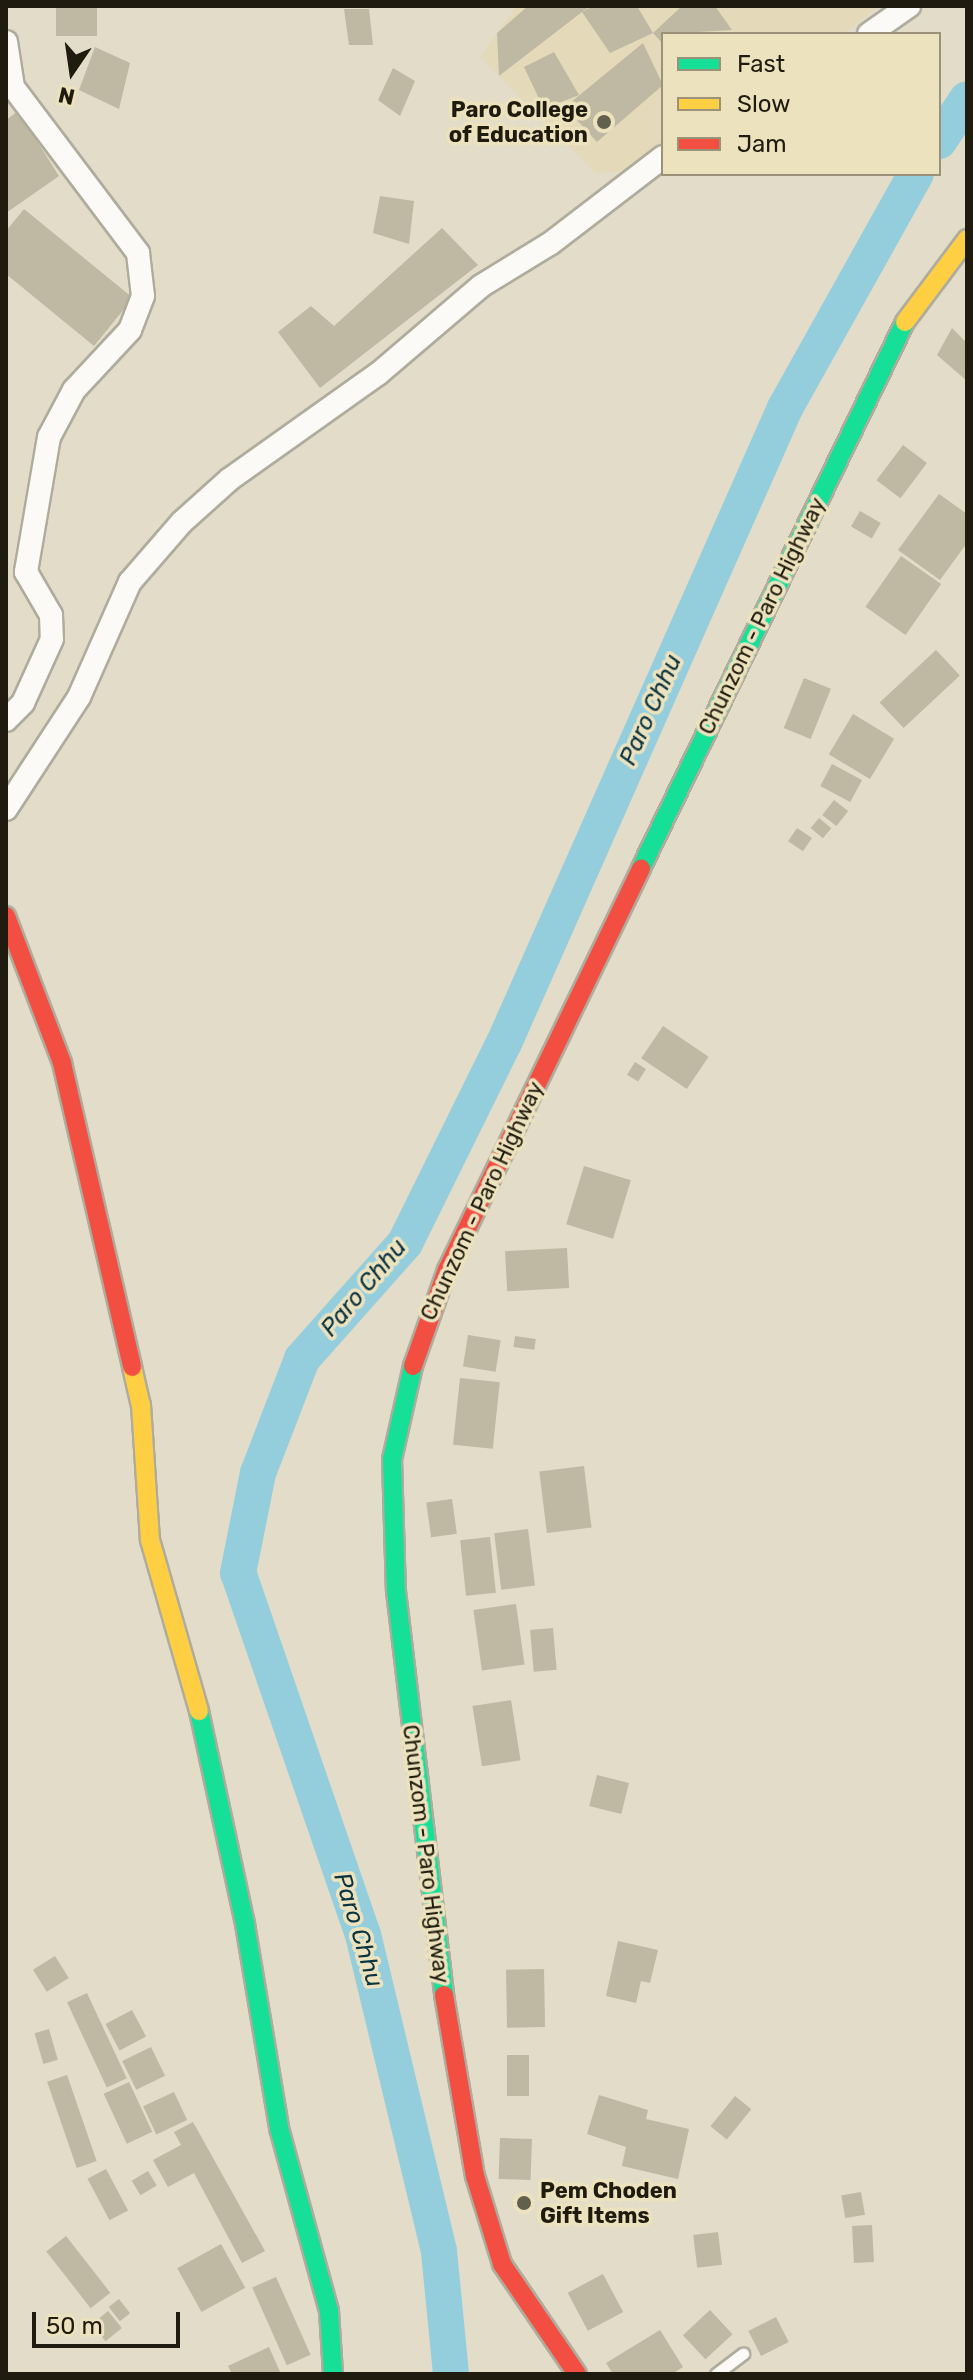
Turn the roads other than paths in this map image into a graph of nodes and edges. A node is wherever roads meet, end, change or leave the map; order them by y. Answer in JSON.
{"nodes":[{"id":1,"x":909,"y":6,"type":"edge"},
{"id":2,"x":872,"y":32,"type":"edge"},
{"id":3,"x":6,"y":42,"type":"edge"},
{"id":4,"x":10,"y":91,"type":"edge"},
{"id":5,"x":661,"y":159,"type":"edge"},
{"id":6,"x":967,"y":239,"type":"edge"},
{"id":7,"x":6,"y":720,"type":"edge"},
{"id":8,"x":6,"y":809,"type":"edge"},
{"id":9,"x":6,"y":916,"type":"edge"},
{"id":10,"x":743,"y":2354,"type":"dead end"},
{"id":11,"x":333,"y":2374,"type":"edge"},
{"id":12,"x":577,"y":2374,"type":"edge"},
{"id":13,"x":716,"y":2374,"type":"edge"}],
"edges":[{"from":1,"to":2,"type":"street"},
{"from":3,"to":4,"type":"street"},
{"from":4,"to":7,"type":"street"},
{"from":5,"to":8,"type":"street"},
{"from":6,"to":12,"type":"street","name":"Chunzom - Paro Highway"},
{"from":9,"to":11,"type":"street"},
{"from":10,"to":13,"type":"lane"}]}
